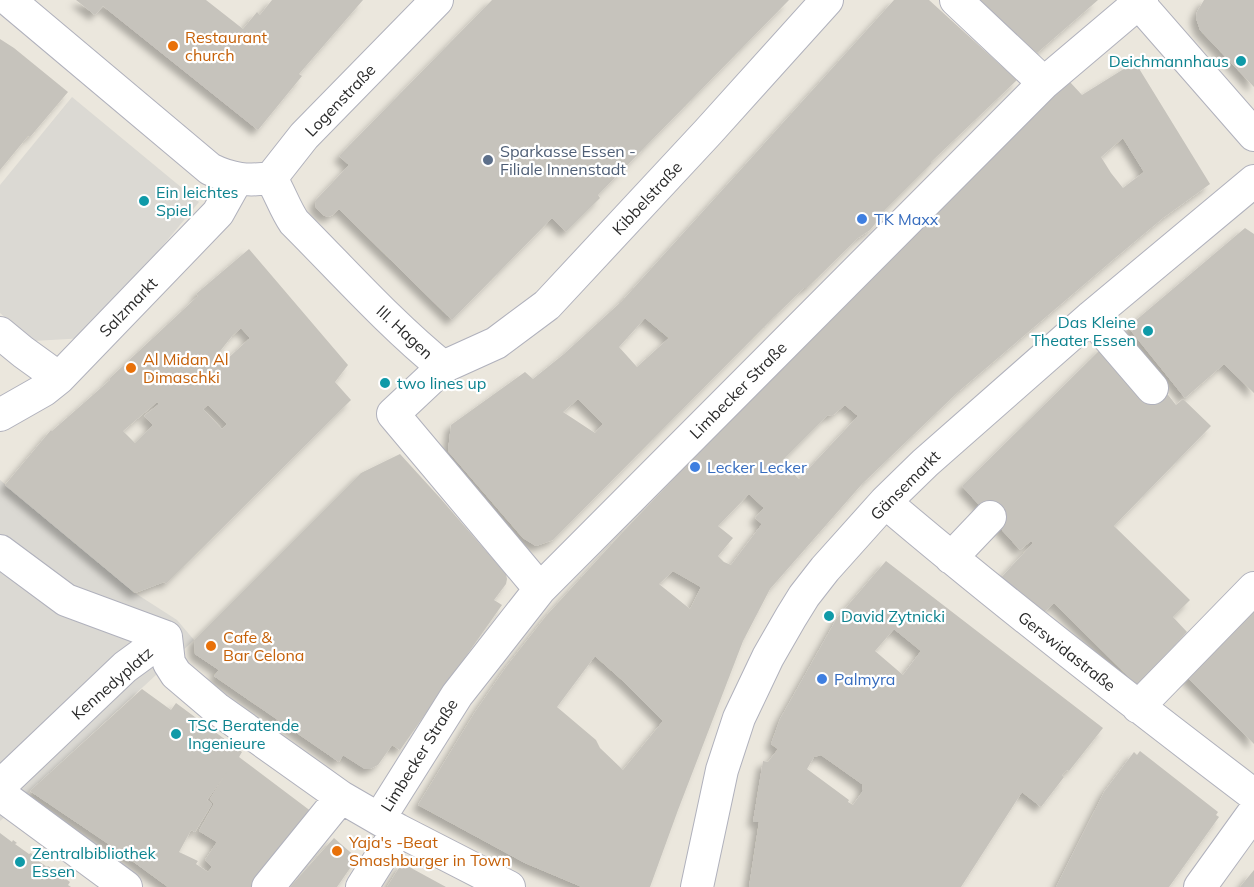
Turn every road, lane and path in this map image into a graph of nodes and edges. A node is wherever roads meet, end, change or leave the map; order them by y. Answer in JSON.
{"nodes":[{"id":1,"x":9,"y":0,"type":"edge"},
{"id":2,"x":437,"y":0,"type":"edge"},
{"id":3,"x":826,"y":0,"type":"edge"},
{"id":4,"x":956,"y":0,"type":"edge"},
{"id":5,"x":1139,"y":1,"type":"edge"},
{"id":6,"x":1044,"y":83,"type":"junction"},
{"id":7,"x":1254,"y":135,"type":"edge"},
{"id":8,"x":271,"y":178,"type":"junction"},
{"id":9,"x":237,"y":179,"type":"junction"},
{"id":10,"x":1254,"y":181,"type":"edge"},
{"id":11,"x":1091,"y":317,"type":"junction"},
{"id":12,"x":0,"y":333,"type":"edge"},
{"id":13,"x":443,"y":367,"type":"junction"},
{"id":14,"x":58,"y":378,"type":"junction"},
{"id":15,"x":1143,"y":382,"type":"dead end"},
{"id":16,"x":0,"y":415,"type":"edge"},
{"id":17,"x":885,"y":502,"type":"junction"},
{"id":18,"x":990,"y":517,"type":"dead end"},
{"id":19,"x":0,"y":551,"type":"edge"},
{"id":20,"x":961,"y":566,"type":"junction"},
{"id":21,"x":1254,"y":588,"type":"edge"},
{"id":22,"x":540,"y":590,"type":"junction"},
{"id":23,"x":166,"y":637,"type":"junction"},
{"id":24,"x":1138,"y":707,"type":"junction"},
{"id":25,"x":0,"y":786,"type":"edge"},
{"id":26,"x":0,"y":794,"type":"edge"},
{"id":27,"x":1254,"y":795,"type":"edge"},
{"id":28,"x":341,"y":797,"type":"junction"},
{"id":29,"x":1254,"y":812,"type":"edge"},
{"id":30,"x":389,"y":824,"type":"junction"},
{"id":31,"x":126,"y":887,"type":"edge"},
{"id":32,"x":268,"y":887,"type":"edge"},
{"id":33,"x":362,"y":887,"type":"edge"},
{"id":34,"x":509,"y":887,"type":"edge"},
{"id":35,"x":697,"y":887,"type":"edge"},
{"id":36,"x":1200,"y":887,"type":"edge"}],
"edges":[{"from":1,"to":9,"type":"street"},
{"from":2,"to":8,"type":"street","name":"Logenstraße"},
{"from":3,"to":13,"type":"street","name":"Kibbelstraße"},
{"from":4,"to":6,"type":"street"},
{"from":5,"to":6,"type":"street","name":"Limbecker Straße"},
{"from":5,"to":7,"type":"street"},
{"from":6,"to":22,"type":"street","name":"Limbecker Straße"},
{"from":8,"to":9,"type":"street"},
{"from":8,"to":13,"type":"street","name":"III. Hagen"},
{"from":9,"to":14,"type":"street","name":"Salzmarkt"},
{"from":10,"to":11,"type":"street","name":"Gänsemarkt"},
{"from":11,"to":15,"type":"street"},
{"from":11,"to":17,"type":"street","name":"Gänsemarkt"},
{"from":12,"to":14,"type":"street"},
{"from":13,"to":22,"type":"street","name":"III. Hagen"},
{"from":14,"to":16,"type":"street","name":"Salzmarkt"},
{"from":17,"to":20,"type":"street","name":"Gerswidastraße"},
{"from":17,"to":35,"type":"street","name":"Gänsemarkt"},
{"from":18,"to":20,"type":"street"},
{"from":19,"to":23,"type":"street","name":"Kennedyplatz"},
{"from":20,"to":24,"type":"street","name":"Gerswidastraße"},
{"from":21,"to":24,"type":"street"},
{"from":22,"to":30,"type":"street","name":"Limbecker Straße"},
{"from":23,"to":25,"type":"street","name":"Kennedyplatz"},
{"from":23,"to":28,"type":"street"},
{"from":24,"to":27,"type":"street","name":"Gerswidastraße"},
{"from":26,"to":31,"type":"street"},
{"from":28,"to":30,"type":"street"},
{"from":28,"to":32,"type":"street"},
{"from":29,"to":36,"type":"street"},
{"from":30,"to":33,"type":"street","name":"Limbecker Straße"},
{"from":30,"to":34,"type":"street"}]}
